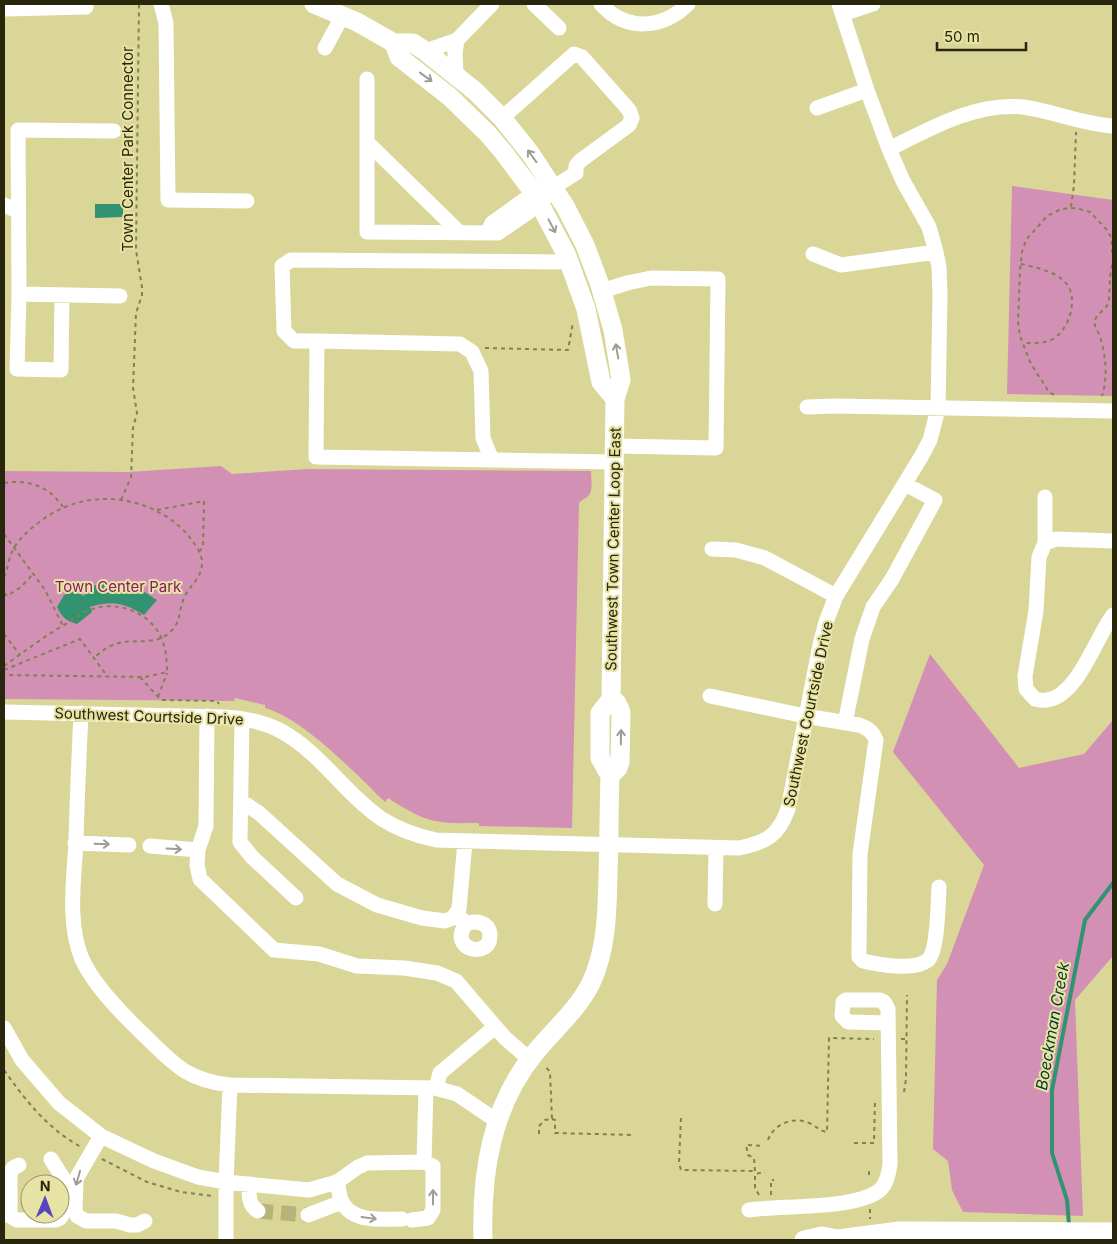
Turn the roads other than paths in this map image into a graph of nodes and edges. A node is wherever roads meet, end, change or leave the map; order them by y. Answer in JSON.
{"nodes":[{"id":1,"x":86,"y":4,"type":"edge"},
{"id":2,"x":161,"y":4,"type":"edge"},
{"id":3,"x":314,"y":4,"type":"edge"},
{"id":4,"x":492,"y":4,"type":"edge"},
{"id":5,"x":534,"y":4,"type":"edge"},
{"id":6,"x":601,"y":4,"type":"edge"},
{"id":7,"x":688,"y":4,"type":"edge"},
{"id":8,"x":873,"y":4,"type":"edge"},
{"id":9,"x":4,"y":9,"type":"edge"},
{"id":10,"x":841,"y":9,"type":"edge"},
{"id":11,"x":346,"y":10,"type":"edge"},
{"id":12,"x":559,"y":28,"type":"dead end"},
{"id":13,"x":458,"y":40,"type":"junction"},
{"id":14,"x":394,"y":43,"type":"junction"},
{"id":15,"x":325,"y":48,"type":"dead end"},
{"id":16,"x":425,"y":51,"type":"junction"},
{"id":17,"x":456,"y":75,"type":"junction"},
{"id":18,"x":367,"y":79,"type":"dead end"},
{"id":19,"x":867,"y":90,"type":"junction"},
{"id":20,"x":816,"y":108,"type":"dead end"},
{"id":21,"x":502,"y":118,"type":"junction"},
{"id":22,"x":1113,"y":126,"type":"edge"},
{"id":23,"x":114,"y":131,"type":"dead end"},
{"id":24,"x":367,"y":142,"type":"junction"},
{"id":25,"x":889,"y":150,"type":"junction"},
{"id":26,"x":554,"y":187,"type":"junction"},
{"id":27,"x":537,"y":199,"type":"junction"},
{"id":28,"x":248,"y":201,"type":"dead end"},
{"id":29,"x":8,"y":211,"type":"edge"},
{"id":30,"x":459,"y":232,"type":"junction"},
{"id":31,"x":936,"y":252,"type":"junction"},
{"id":32,"x":813,"y":254,"type":"dead end"},
{"id":33,"x":569,"y":262,"type":"junction"},
{"id":34,"x":602,"y":291,"type":"junction"},
{"id":35,"x":18,"y":294,"type":"junction"},
{"id":36,"x":62,"y":295,"type":"junction"},
{"id":37,"x":120,"y":296,"type":"dead end"},
{"id":38,"x":317,"y":342,"type":"junction"},
{"id":39,"x":615,"y":399,"type":"junction"},
{"id":40,"x":807,"y":407,"type":"dead end"},
{"id":41,"x":938,"y":409,"type":"junction"},
{"id":42,"x":1113,"y":411,"type":"edge"},
{"id":43,"x":615,"y":454,"type":"junction"},
{"id":44,"x":492,"y":460,"type":"junction"},
{"id":45,"x":905,"y":484,"type":"junction"},
{"id":46,"x":1044,"y":497,"type":"dead end"},
{"id":47,"x":1113,"y":541,"type":"edge"},
{"id":48,"x":1045,"y":543,"type":"junction"},
{"id":49,"x":712,"y":549,"type":"dead end"},
{"id":50,"x":836,"y":596,"type":"junction"},
{"id":51,"x":1113,"y":615,"type":"edge"},
{"id":52,"x":710,"y":696,"type":"dead end"},
{"id":53,"x":4,"y":712,"type":"edge"},
{"id":54,"x":80,"y":713,"type":"junction"},
{"id":55,"x":207,"y":716,"type":"junction"},
{"id":56,"x":805,"y":716,"type":"junction"},
{"id":57,"x":242,"y":719,"type":"junction"},
{"id":58,"x":845,"y":723,"type":"junction"},
{"id":59,"x":241,"y":804,"type":"junction"},
{"id":60,"x":465,"y":842,"type":"junction"},
{"id":61,"x":76,"y":843,"type":"junction"},
{"id":62,"x":128,"y":845,"type":"dead end"},
{"id":63,"x":609,"y":845,"type":"junction"},
{"id":64,"x":150,"y":846,"type":"dead end"},
{"id":65,"x":716,"y":848,"type":"junction"},
{"id":66,"x":198,"y":850,"type":"junction"},
{"id":67,"x":939,"y":887,"type":"dead end"},
{"id":68,"x":296,"y":898,"type":"dead end"},
{"id":69,"x":715,"y":904,"type":"dead end"},
{"id":70,"x":888,"y":1023,"type":"dead end"},
{"id":71,"x":495,"y":1027,"type":"junction"},
{"id":72,"x":4,"y":1028,"type":"edge"},
{"id":73,"x":537,"y":1063,"type":"junction"},
{"id":74,"x":230,"y":1085,"type":"junction"},
{"id":75,"x":431,"y":1088,"type":"junction"},
{"id":76,"x":497,"y":1121,"type":"junction"},
{"id":77,"x":101,"y":1136,"type":"junction"},
{"id":78,"x":51,"y":1159,"type":"dead end"},
{"id":79,"x":424,"y":1162,"type":"junction"},
{"id":80,"x":19,"y":1164,"type":"dead end"},
{"id":81,"x":226,"y":1182,"type":"junction"},
{"id":82,"x":338,"y":1182,"type":"junction"},
{"id":83,"x":249,"y":1184,"type":"junction"},
{"id":84,"x":342,"y":1202,"type":"junction"},
{"id":85,"x":748,"y":1210,"type":"dead end"},
{"id":86,"x":258,"y":1211,"type":"dead end"},
{"id":87,"x":308,"y":1215,"type":"tunnel mouth"},
{"id":88,"x":145,"y":1221,"type":"dead end"},
{"id":89,"x":866,"y":1232,"type":"edge"},
{"id":90,"x":1107,"y":1232,"type":"edge"},
{"id":91,"x":226,"y":1240,"type":"edge"},
{"id":92,"x":483,"y":1240,"type":"edge"},
{"id":93,"x":804,"y":1240,"type":"edge"},
{"id":94,"x":837,"y":1240,"type":"edge"}],
"edges":[{"from":1,"to":9,"type":"street"},
{"from":2,"to":28,"type":"street"},
{"from":3,"to":11,"type":"main road","name":"Southwest Town Center Loop East"},
{"from":4,"to":13,"type":"street"},
{"from":5,"to":12,"type":"street"},
{"from":6,"to":7,"type":"street"},
{"from":8,"to":10,"type":"street"},
{"from":10,"to":19,"type":"street","name":"Southwest Courtside Drive"},
{"from":11,"to":14,"type":"main road","name":"Southwest Town Center Loop East"},
{"from":11,"to":15,"type":"street"},
{"from":13,"to":16,"type":"street"},
{"from":13,"to":17,"type":"street"},
{"from":14,"to":16,"type":"main road","name":"Southwest Town Center Loop East"},
{"from":14,"to":27,"type":"main road","one_way":true},
{"from":16,"to":17,"type":"main road","name":"Southwest Town Center Loop East"},
{"from":17,"to":21,"type":"main road","name":"Southwest Town Center Loop East"},
{"from":18,"to":24,"type":"street"},
{"from":19,"to":20,"type":"street"},
{"from":19,"to":25,"type":"street","name":"Southwest Courtside Drive"},
{"from":26,"to":21,"type":"main road","name":"Southwest Town Center Loop East","one_way":true},
{"from":21,"to":26,"type":"street"},
{"from":22,"to":25,"type":"street"},
{"from":23,"to":29,"type":"street"},
{"from":24,"to":30,"type":"street"},
{"from":24,"to":30,"type":"street"},
{"from":25,"to":31,"type":"street","name":"Southwest Courtside Drive"},
{"from":26,"to":27,"type":"street"},
{"from":26,"to":34,"type":"main road","name":"Southwest Town Center Loop East"},
{"from":27,"to":30,"type":"street"},
{"from":27,"to":33,"type":"main road","one_way":true},
{"from":29,"to":35,"type":"street"},
{"from":31,"to":32,"type":"street"},
{"from":31,"to":41,"type":"street","name":"Southwest Courtside Drive"},
{"from":33,"to":38,"type":"street"},
{"from":33,"to":39,"type":"main road"},
{"from":39,"to":34,"type":"main road","name":"Southwest Town Center Loop East","one_way":true},
{"from":34,"to":43,"type":"street"},
{"from":35,"to":36,"type":"street"},
{"from":35,"to":36,"type":"street"},
{"from":36,"to":37,"type":"street"},
{"from":38,"to":44,"type":"street"},
{"from":38,"to":44,"type":"street"},
{"from":39,"to":43,"type":"main road","name":"Southwest Town Center Loop East"},
{"from":40,"to":41,"type":"street"},
{"from":41,"to":42,"type":"street"},
{"from":41,"to":45,"type":"street","name":"Southwest Courtside Drive"},
{"from":43,"to":44,"type":"street"},
{"from":43,"to":63,"type":"main road","name":"Southwest Town Center Loop East"},
{"from":45,"to":50,"type":"street","name":"Southwest Courtside Drive"},
{"from":45,"to":58,"type":"street"},
{"from":46,"to":48,"type":"street"},
{"from":47,"to":48,"type":"street"},
{"from":48,"to":51,"type":"street"},
{"from":49,"to":50,"type":"street"},
{"from":50,"to":56,"type":"street","name":"Southwest Courtside Drive"},
{"from":52,"to":56,"type":"street"},
{"from":53,"to":54,"type":"street","name":"Southwest Courtside Drive"},
{"from":54,"to":55,"type":"street","name":"Southwest Courtside Drive"},
{"from":54,"to":61,"type":"street"},
{"from":55,"to":57,"type":"street","name":"Southwest Courtside Drive"},
{"from":55,"to":66,"type":"street"},
{"from":56,"to":58,"type":"street"},
{"from":56,"to":65,"type":"street","name":"Southwest Courtside Drive"},
{"from":57,"to":59,"type":"street"},
{"from":57,"to":60,"type":"street","name":"Southwest Courtside Drive"},
{"from":58,"to":67,"type":"street"},
{"from":59,"to":60,"type":"street"},
{"from":59,"to":68,"type":"street"},
{"from":60,"to":63,"type":"street","name":"Southwest Courtside Drive"},
{"from":61,"to":62,"type":"street","one_way":true},
{"from":61,"to":74,"type":"street"},
{"from":63,"to":65,"type":"street","name":"Southwest Courtside Drive"},
{"from":63,"to":73,"type":"main road","name":"Southwest Town Center Loop East"},
{"from":64,"to":66,"type":"street","one_way":true},
{"from":65,"to":69,"type":"street"},
{"from":66,"to":71,"type":"street"},
{"from":70,"to":85,"type":"street"},
{"from":71,"to":73,"type":"street"},
{"from":71,"to":75,"type":"street"},
{"from":72,"to":77,"type":"street"},
{"from":73,"to":76,"type":"main road","name":"Southwest Town Center Loop East"},
{"from":74,"to":75,"type":"street"},
{"from":74,"to":81,"type":"street"},
{"from":75,"to":76,"type":"street"},
{"from":75,"to":79,"type":"street"},
{"from":76,"to":92,"type":"main road","name":"Southwest Town Center Loop East"},
{"from":77,"to":81,"type":"street"},
{"from":77,"to":88,"type":"street","one_way":true},
{"from":78,"to":80,"type":"street"},
{"from":79,"to":82,"type":"street"},
{"from":84,"to":79,"type":"street","one_way":true},
{"from":81,"to":83,"type":"street"},
{"from":81,"to":91,"type":"street"},
{"from":82,"to":83,"type":"street"},
{"from":82,"to":84,"type":"street"},
{"from":83,"to":86,"type":"street"},
{"from":84,"to":87,"type":"street"},
{"from":89,"to":90,"type":"main road"},
{"from":89,"to":94,"type":"main road"},
{"from":93,"to":94,"type":"main road"}]}
